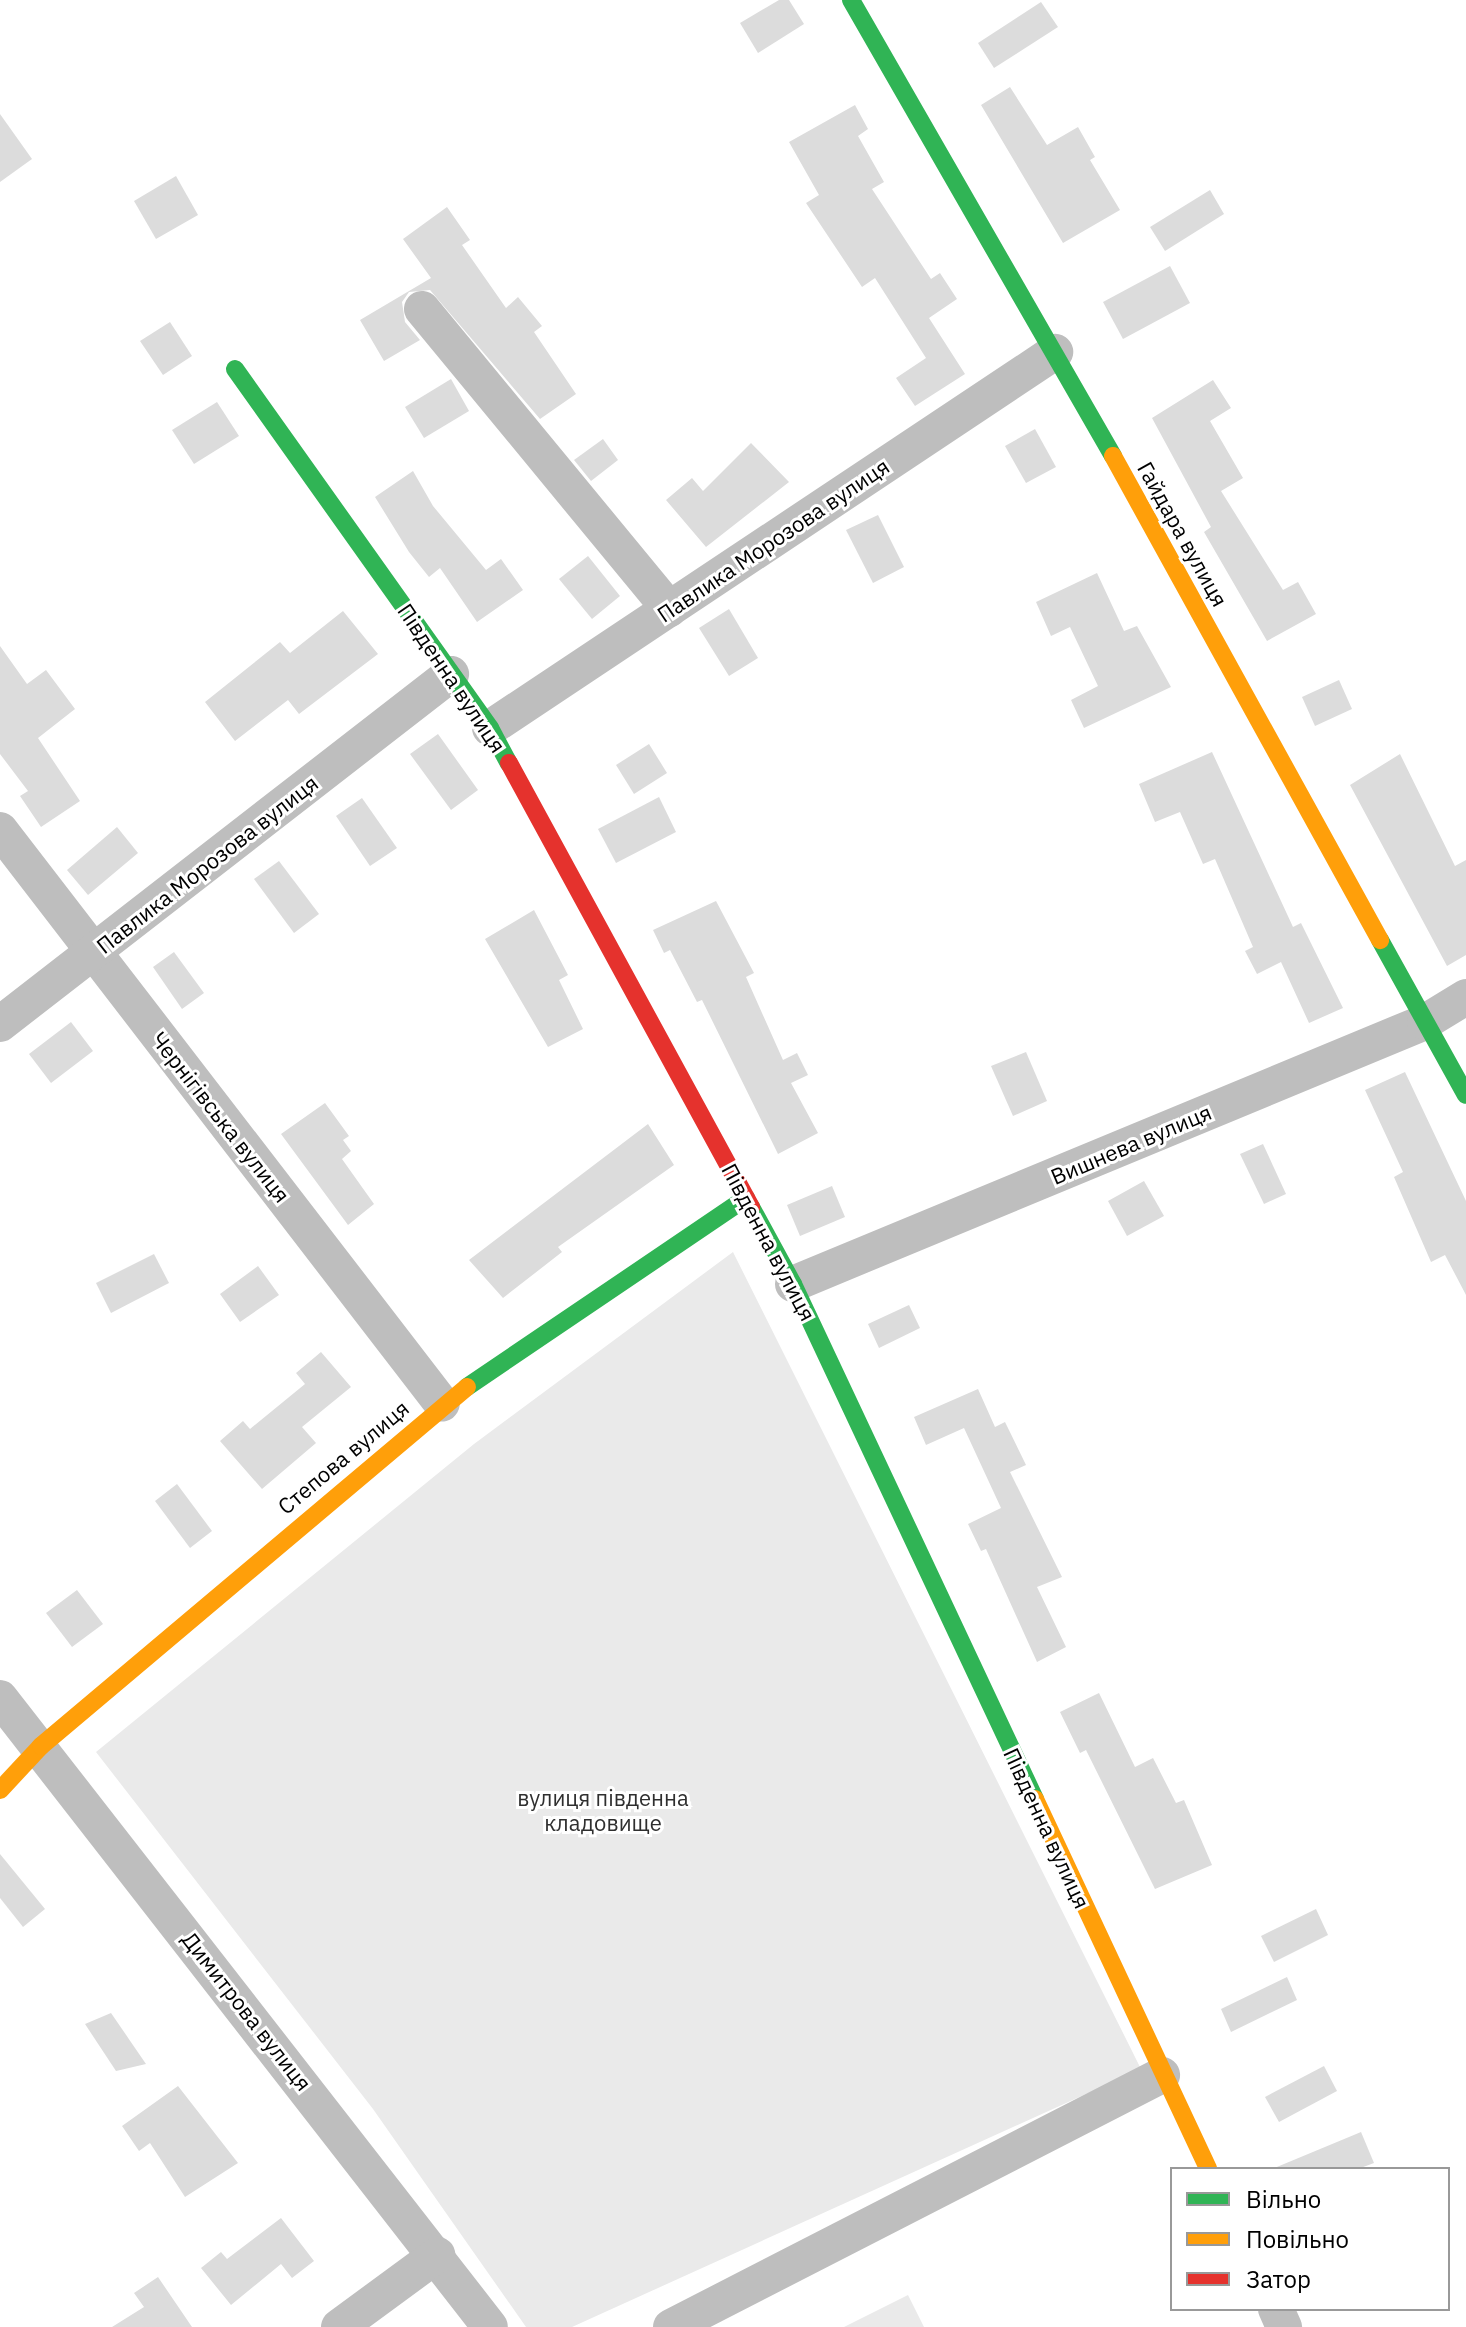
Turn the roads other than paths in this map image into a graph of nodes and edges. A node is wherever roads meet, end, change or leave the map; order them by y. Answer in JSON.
{"nodes":[{"id":1,"x":851,"y":0,"type":"edge"},
{"id":2,"x":422,"y":309,"type":"dead end"},
{"id":3,"x":1055,"y":352,"type":"junction"},
{"id":4,"x":235,"y":369,"type":"dead end"},
{"id":5,"x":669,"y":609,"type":"junction"},
{"id":6,"x":451,"y":674,"type":"junction"},
{"id":7,"x":490,"y":728,"type":"junction"},
{"id":8,"x":0,"y":830,"type":"edge"},
{"id":9,"x":93,"y":952,"type":"junction"},
{"id":10,"x":1466,"y":997,"type":"edge"},
{"id":11,"x":1425,"y":1022,"type":"junction"},
{"id":12,"x":0,"y":1024,"type":"edge"},
{"id":13,"x":1466,"y":1095,"type":"edge"},
{"id":14,"x":746,"y":1198,"type":"junction"},
{"id":15,"x":793,"y":1284,"type":"junction"},
{"id":16,"x":442,"y":1404,"type":"junction"},
{"id":17,"x":0,"y":1698,"type":"edge"},
{"id":18,"x":41,"y":1746,"type":"junction"},
{"id":19,"x":0,"y":1790,"type":"edge"},
{"id":20,"x":1162,"y":2075,"type":"junction"},
{"id":21,"x":1207,"y":2167,"type":"edge"},
{"id":22,"x":437,"y":2255,"type":"junction"},
{"id":23,"x":339,"y":2327,"type":"edge"},
{"id":24,"x":490,"y":2327,"type":"edge"},
{"id":25,"x":671,"y":2327,"type":"edge"}],
"edges":[{"from":1,"to":3,"type":"street","name":"Гайдара вулиця"},
{"from":2,"to":5,"type":"street"},
{"from":3,"to":5,"type":"street","name":"Павлика Морозова вулиця"},
{"from":3,"to":11,"type":"street","name":"Гайдара вулиця"},
{"from":4,"to":6,"type":"street","name":"Південна вулиця"},
{"from":5,"to":7,"type":"street","name":"Павлика Морозова вулиця"},
{"from":6,"to":7,"type":"street","name":"Південна вулиця"},
{"from":6,"to":9,"type":"street","name":"Павлика Морозова вулиця"},
{"from":7,"to":14,"type":"street","name":"Південна вулиця"},
{"from":8,"to":9,"type":"street","name":"Чернігівська вулиця"},
{"from":9,"to":12,"type":"street","name":"Павлика Морозова вулиця"},
{"from":9,"to":16,"type":"street","name":"Чернігівська вулиця"},
{"from":10,"to":11,"type":"street","name":"Вишнева вулиця"},
{"from":11,"to":13,"type":"street","name":"Гайдара вулиця"},
{"from":11,"to":15,"type":"street","name":"Вишнева вулиця"},
{"from":14,"to":15,"type":"street","name":"Південна вулиця"},
{"from":14,"to":16,"type":"street","name":"Степова вулиця"},
{"from":15,"to":20,"type":"street","name":"Південна вулиця"},
{"from":16,"to":18,"type":"street","name":"Степова вулиця"},
{"from":17,"to":18,"type":"street","name":"Димитрова вулиця"},
{"from":18,"to":19,"type":"street","name":"Степова вулиця"},
{"from":18,"to":22,"type":"street","name":"Димитрова вулиця"},
{"from":20,"to":21,"type":"street","name":"Південна вулиця"},
{"from":20,"to":25,"type":"street"},
{"from":22,"to":23,"type":"street"},
{"from":22,"to":24,"type":"street","name":"Димитрова вулиця"}]}
